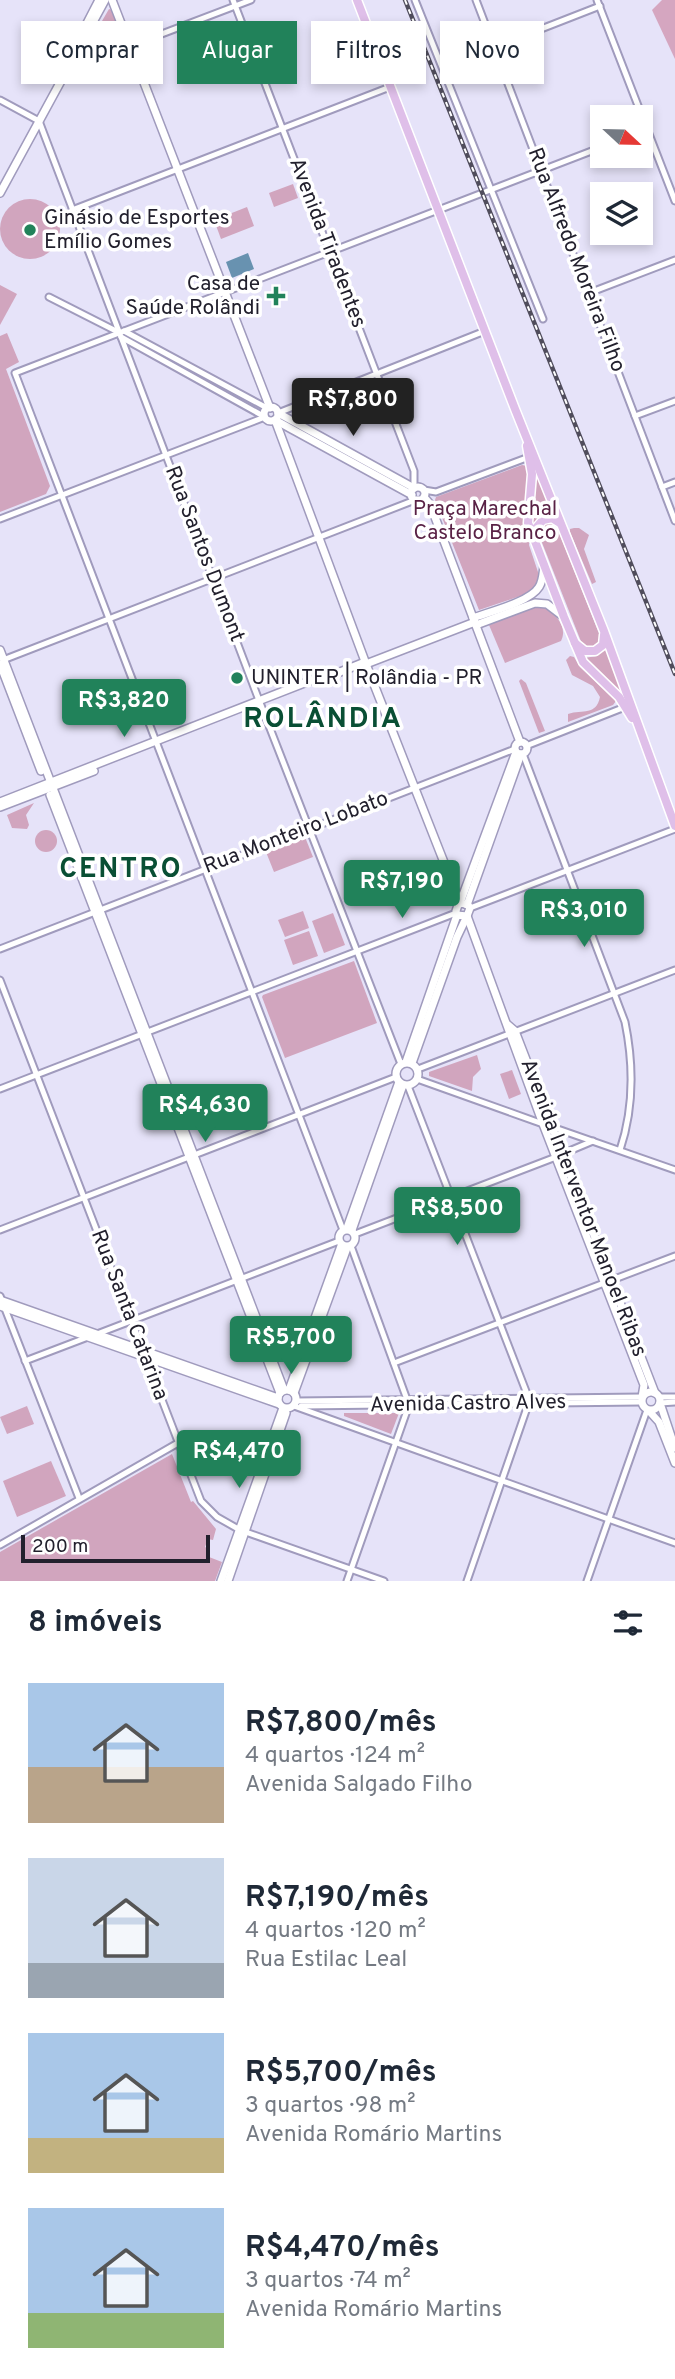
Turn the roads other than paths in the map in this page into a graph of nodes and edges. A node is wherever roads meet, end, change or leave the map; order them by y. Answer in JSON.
{"nodes":[{"id":1,"x":99,"y":0,"type":"edge"},
{"id":2,"x":105,"y":0,"type":"edge"},
{"id":3,"x":112,"y":0,"type":"edge"},
{"id":4,"x":251,"y":0,"type":"edge"},
{"id":5,"x":357,"y":0,"type":"edge"},
{"id":6,"x":415,"y":0,"type":"edge"},
{"id":7,"x":476,"y":0,"type":"edge"},
{"id":8,"x":234,"y":3,"type":"edge"},
{"id":9,"x":599,"y":3,"type":"edge"},
{"id":10,"x":89,"y":21,"type":"edge"},
{"id":11,"x":93,"y":21,"type":"edge"},
{"id":12,"x":120,"y":21,"type":"edge"},
{"id":13,"x":484,"y":21,"type":"edge"},
{"id":14,"x":544,"y":26,"type":"edge"},
{"id":15,"x":163,"y":32,"type":"edge"},
{"id":16,"x":57,"y":84,"type":"edge"},
{"id":17,"x":145,"y":84,"type":"edge"},
{"id":18,"x":509,"y":84,"type":"edge"},
{"id":19,"x":390,"y":87,"type":"junction"},
{"id":20,"x":0,"y":100,"type":"edge"},
{"id":21,"x":638,"y":105,"type":"edge"},
{"id":22,"x":37,"y":120,"type":"junction"},
{"id":23,"x":282,"y":128,"type":"junction"},
{"id":24,"x":653,"y":143,"type":"edge"},
{"id":25,"x":590,"y":152,"type":"edge"},
{"id":26,"x":178,"y":169,"type":"junction"},
{"id":27,"x":541,"y":170,"type":"junction"},
{"id":28,"x":0,"y":184,"type":"edge"},
{"id":29,"x":491,"y":189,"type":"junction"},
{"id":30,"x":0,"y":193,"type":"edge"},
{"id":31,"x":675,"y":201,"type":"edge"},
{"id":32,"x":72,"y":210,"type":"junction"},
{"id":33,"x":438,"y":210,"type":"junction"},
{"id":34,"x":330,"y":251,"type":"junction"},
{"id":35,"x":675,"y":260,"type":"edge"},
{"id":36,"x":225,"y":291,"type":"junction"},
{"id":37,"x":589,"y":293,"type":"junction"},
{"id":38,"x":49,"y":297,"type":"dead end"},
{"id":39,"x":543,"y":319,"type":"dead end"},
{"id":40,"x":485,"y":331,"type":"junction"},
{"id":41,"x":122,"y":334,"type":"junction"},
{"id":42,"x":377,"y":374,"type":"junction"},
{"id":43,"x":675,"y":401,"type":"edge"},
{"id":44,"x":267,"y":411,"type":"junction"},
{"id":45,"x":635,"y":416,"type":"junction"},
{"id":46,"x":276,"y":417,"type":"junction"},
{"id":47,"x":522,"y":426,"type":"junction"},
{"id":48,"x":166,"y":455,"type":"junction"},
{"id":49,"x":529,"y":457,"type":"junction"},
{"id":50,"x":675,"y":482,"type":"edge"},
{"id":51,"x":662,"y":487,"type":"junction"},
{"id":52,"x":414,"y":494,"type":"junction"},
{"id":53,"x":424,"y":494,"type":"junction"},
{"id":54,"x":61,"y":496,"type":"junction"},
{"id":55,"x":0,"y":519,"type":"edge"},
{"id":56,"x":675,"y":521,"type":"edge"},
{"id":57,"x":563,"y":525,"type":"junction"},
{"id":58,"x":320,"y":538,"type":"junction"},
{"id":59,"x":540,"y":553,"type":"junction"},
{"id":60,"x":544,"y":565,"type":"junction"},
{"id":61,"x":214,"y":578,"type":"junction"},
{"id":62,"x":564,"y":617,"type":"junction"},
{"id":63,"x":108,"y":619,"type":"junction"},
{"id":64,"x":474,"y":622,"type":"junction"},
{"id":65,"x":604,"y":631,"type":"junction"},
{"id":66,"x":573,"y":641,"type":"junction"},
{"id":67,"x":0,"y":650,"type":"edge"},
{"id":68,"x":1,"y":661,"type":"edge"},
{"id":69,"x":365,"y":663,"type":"junction"},
{"id":70,"x":260,"y":703,"type":"junction"},
{"id":71,"x":625,"y":707,"type":"junction"},
{"id":72,"x":635,"y":722,"type":"junction"},
{"id":73,"x":156,"y":744,"type":"junction"},
{"id":74,"x":520,"y":750,"type":"junction"},
{"id":75,"x":49,"y":785,"type":"junction"},
{"id":76,"x":415,"y":787,"type":"junction"},
{"id":77,"x":0,"y":802,"type":"edge"},
{"id":78,"x":0,"y":807,"type":"edge"},
{"id":79,"x":309,"y":828,"type":"junction"},
{"id":80,"x":675,"y":828,"type":"edge"},
{"id":81,"x":205,"y":868,"type":"junction"},
{"id":82,"x":567,"y":870,"type":"junction"},
{"id":83,"x":466,"y":908,"type":"junction"},
{"id":84,"x":97,"y":910,"type":"junction"},
{"id":85,"x":457,"y":914,"type":"junction"},
{"id":86,"x":0,"y":949,"type":"edge"},
{"id":87,"x":357,"y":951,"type":"junction"},
{"id":88,"x":675,"y":970,"type":"edge"},
{"id":89,"x":0,"y":980,"type":"edge"},
{"id":90,"x":438,"y":982,"type":"junction"},
{"id":91,"x":252,"y":991,"type":"junction"},
{"id":92,"x":615,"y":993,"type":"junction"},
{"id":93,"x":511,"y":1030,"type":"junction"},
{"id":94,"x":145,"y":1034,"type":"junction"},
{"id":95,"x":409,"y":1065,"type":"junction"},
{"id":96,"x":36,"y":1075,"type":"junction"},
{"id":97,"x":417,"y":1079,"type":"junction"},
{"id":98,"x":401,"y":1082,"type":"junction"},
{"id":99,"x":0,"y":1089,"type":"edge"},
{"id":100,"x":299,"y":1115,"type":"junction"},
{"id":101,"x":547,"y":1125,"type":"junction"},
{"id":102,"x":593,"y":1141,"type":"junction"},
{"id":103,"x":620,"y":1150,"type":"junction"},
{"id":104,"x":191,"y":1156,"type":"junction"},
{"id":105,"x":559,"y":1156,"type":"junction"},
{"id":106,"x":675,"y":1170,"type":"edge"},
{"id":107,"x":83,"y":1197,"type":"junction"},
{"id":108,"x":452,"y":1197,"type":"junction"},
{"id":109,"x":0,"y":1230,"type":"edge"},
{"id":110,"x":350,"y":1231,"type":"junction"},
{"id":111,"x":344,"y":1245,"type":"junction"},
{"id":112,"x":675,"y":1256,"type":"edge"},
{"id":113,"x":239,"y":1279,"type":"junction"},
{"id":114,"x":608,"y":1282,"type":"junction"},
{"id":115,"x":1,"y":1302,"type":"edge"},
{"id":116,"x":132,"y":1320,"type":"junction"},
{"id":117,"x":500,"y":1323,"type":"junction"},
{"id":118,"x":92,"y":1336,"type":"junction"},
{"id":119,"x":144,"y":1353,"type":"junction"},
{"id":120,"x":25,"y":1361,"type":"junction"},
{"id":121,"x":394,"y":1363,"type":"junction"},
{"id":122,"x":658,"y":1397,"type":"junction"},
{"id":123,"x":675,"y":1397,"type":"edge"},
{"id":124,"x":286,"y":1399,"type":"junction"},
{"id":125,"x":642,"y":1400,"type":"junction"},
{"id":126,"x":529,"y":1401,"type":"junction"},
{"id":127,"x":675,"y":1402,"type":"edge"},
{"id":128,"x":408,"y":1403,"type":"junction"},
{"id":129,"x":648,"y":1410,"type":"junction"},
{"id":130,"x":178,"y":1443,"type":"junction"},
{"id":131,"x":396,"y":1443,"type":"junction"},
{"id":132,"x":675,"y":1448,"type":"edge"},
{"id":133,"x":675,"y":1463,"type":"edge"},
{"id":134,"x":502,"y":1481,"type":"junction"},
{"id":135,"x":79,"y":1498,"type":"junction"},
{"id":136,"x":610,"y":1518,"type":"junction"},
{"id":137,"x":242,"y":1531,"type":"junction"},
{"id":138,"x":675,"y":1543,"type":"edge"},
{"id":139,"x":0,"y":1545,"type":"edge"},
{"id":140,"x":351,"y":1569,"type":"junction"},
{"id":141,"x":221,"y":1581,"type":"edge"},
{"id":142,"x":228,"y":1581,"type":"edge"},
{"id":143,"x":347,"y":1581,"type":"edge"},
{"id":144,"x":384,"y":1581,"type":"edge"},
{"id":145,"x":467,"y":1581,"type":"edge"},
{"id":146,"x":587,"y":1581,"type":"edge"}],
"edges":[{"from":1,"to":10,"type":"street"},
{"from":2,"to":11,"type":"street"},
{"from":3,"to":12,"type":"street"},
{"from":4,"to":8,"type":"street"},
{"from":5,"to":19,"type":"main road"},
{"from":6,"to":29,"type":"street"},
{"from":7,"to":13,"type":"street","name":"Rua Alfredo Moreira Filho"},
{"from":8,"to":15,"type":"street"},
{"from":8,"to":23,"type":"street","name":"Avenida Tiradentes"},
{"from":9,"to":14,"type":"street"},
{"from":9,"to":21,"type":"street"},
{"from":16,"to":22,"type":"street"},
{"from":17,"to":26,"type":"street"},
{"from":18,"to":27,"type":"street","name":"Rua Alfredo Moreira Filho"},
{"from":19,"to":23,"type":"street"},
{"from":19,"to":33,"type":"main road"},
{"from":20,"to":22,"type":"street"},
{"from":22,"to":28,"type":"street"},
{"from":22,"to":30,"type":"street"},
{"from":22,"to":32,"type":"street","name":"Rua Santos Dumont"},
{"from":23,"to":26,"type":"street"},
{"from":23,"to":34,"type":"street","name":"Avenida Tiradentes"},
{"from":24,"to":31,"type":"street"},
{"from":25,"to":27,"type":"street"},
{"from":26,"to":32,"type":"street"},
{"from":26,"to":36,"type":"street"},
{"from":27,"to":29,"type":"street"},
{"from":27,"to":37,"type":"street","name":"Rua Alfredo Moreira Filho"},
{"from":29,"to":33,"type":"street"},
{"from":29,"to":39,"type":"street"},
{"from":32,"to":41,"type":"street","name":"Rua Santos Dumont"},
{"from":33,"to":34,"type":"street"},
{"from":33,"to":40,"type":"main road"},
{"from":34,"to":36,"type":"street"},
{"from":34,"to":42,"type":"street","name":"Avenida Tiradentes"},
{"from":35,"to":37,"type":"street"},
{"from":36,"to":41,"type":"street"},
{"from":36,"to":44,"type":"street"},
{"from":37,"to":45,"type":"street","name":"Rua Alfredo Moreira Filho"},
{"from":38,"to":41,"type":"street"},
{"from":40,"to":42,"type":"street"},
{"from":40,"to":47,"type":"main road"},
{"from":41,"to":44,"type":"street"},
{"from":41,"to":48,"type":"street","name":"Rua Santos Dumont"},
{"from":41,"to":54,"type":"street"},
{"from":42,"to":46,"type":"street"},
{"from":42,"to":52,"type":"street","name":"Avenida Tiradentes"},
{"from":43,"to":45,"type":"street"},
{"from":44,"to":46,"type":"street"},
{"from":44,"to":46,"type":"street"},
{"from":44,"to":48,"type":"street"},
{"from":45,"to":51,"type":"street","name":"Rua Alfredo Moreira Filho"},
{"from":46,"to":52,"type":"street"},
{"from":46,"to":58,"type":"street","name":"Avenida Interventor Manoel Ribas"},
{"from":47,"to":49,"type":"main road"},
{"from":47,"to":57,"type":"main road"},
{"from":48,"to":54,"type":"street"},
{"from":48,"to":61,"type":"street","name":"Rua Santos Dumont"},
{"from":49,"to":53,"type":"street"},
{"from":49,"to":59,"type":"main road"},
{"from":50,"to":51,"type":"street"},
{"from":51,"to":56,"type":"street","name":"Rua Alfredo Moreira Filho"},
{"from":52,"to":53,"type":"street"},
{"from":52,"to":53,"type":"street"},
{"from":52,"to":58,"type":"street"},
{"from":53,"to":64,"type":"street"},
{"from":54,"to":55,"type":"street"},
{"from":54,"to":63,"type":"street"},
{"from":57,"to":59,"type":"main road"},
{"from":57,"to":65,"type":"main road"},
{"from":58,"to":61,"type":"street"},
{"from":58,"to":69,"type":"street","name":"Avenida Interventor Manoel Ribas"},
{"from":59,"to":60,"type":"main road"},
{"from":60,"to":62,"type":"main road"},
{"from":60,"to":64,"type":"street"},
{"from":61,"to":63,"type":"street"},
{"from":61,"to":70,"type":"street","name":"Rua Santos Dumont"},
{"from":62,"to":64,"type":"street"},
{"from":62,"to":66,"type":"main road"},
{"from":63,"to":68,"type":"street"},
{"from":63,"to":73,"type":"street"},
{"from":64,"to":69,"type":"street"},
{"from":64,"to":74,"type":"street"},
{"from":65,"to":66,"type":"main road"},
{"from":65,"to":72,"type":"main road"},
{"from":66,"to":71,"type":"main road"},
{"from":67,"to":68,"type":"street"},
{"from":68,"to":75,"type":"street"},
{"from":69,"to":70,"type":"street"},
{"from":69,"to":76,"type":"street","name":"Avenida Interventor Manoel Ribas"},
{"from":70,"to":73,"type":"street"},
{"from":70,"to":79,"type":"street","name":"Rua Santos Dumont"},
{"from":71,"to":72,"type":"main road"},
{"from":71,"to":74,"type":"street","name":"Rua Monteiro Lobato"},
{"from":72,"to":80,"type":"main road"},
{"from":73,"to":75,"type":"street"},
{"from":73,"to":81,"type":"street"},
{"from":74,"to":76,"type":"street","name":"Rua Monteiro Lobato"},
{"from":74,"to":82,"type":"street"},
{"from":74,"to":83,"type":"street"},
{"from":75,"to":77,"type":"street"},
{"from":75,"to":78,"type":"street"},
{"from":75,"to":84,"type":"street"},
{"from":76,"to":79,"type":"street","name":"Rua Monteiro Lobato"},
{"from":76,"to":83,"type":"street","name":"Avenida Interventor Manoel Ribas"},
{"from":79,"to":81,"type":"street","name":"Rua Monteiro Lobato"},
{"from":79,"to":87,"type":"street","name":"Rua Santos Dumont"},
{"from":80,"to":82,"type":"street"},
{"from":81,"to":84,"type":"street","name":"Rua Monteiro Lobato"},
{"from":81,"to":91,"type":"street"},
{"from":82,"to":83,"type":"street"},
{"from":82,"to":92,"type":"street"},
{"from":83,"to":85,"type":"street"},
{"from":83,"to":85,"type":"street"},
{"from":83,"to":90,"type":"street"},
{"from":83,"to":93,"type":"street","name":"Avenida Interventor Manoel Ribas"},
{"from":84,"to":86,"type":"street","name":"Rua Monteiro Lobato"},
{"from":84,"to":94,"type":"street"},
{"from":85,"to":87,"type":"street"},
{"from":85,"to":90,"type":"street"},
{"from":87,"to":91,"type":"street"},
{"from":87,"to":95,"type":"street","name":"Rua Santos Dumont"},
{"from":88,"to":92,"type":"street"},
{"from":89,"to":96,"type":"street","name":"Rua Santa Catarina"},
{"from":90,"to":95,"type":"street"},
{"from":91,"to":94,"type":"street"},
{"from":91,"to":100,"type":"street"},
{"from":92,"to":93,"type":"street"},
{"from":92,"to":103,"type":"street"},
{"from":93,"to":95,"type":"street"},
{"from":93,"to":101,"type":"street","name":"Avenida Interventor Manoel Ribas"},
{"from":94,"to":96,"type":"street"},
{"from":94,"to":104,"type":"street"},
{"from":95,"to":97,"type":"street"},
{"from":95,"to":98,"type":"street"},
{"from":96,"to":99,"type":"street"},
{"from":96,"to":107,"type":"street","name":"Rua Santa Catarina"},
{"from":97,"to":98,"type":"street"},
{"from":97,"to":101,"type":"street"},
{"from":98,"to":100,"type":"street"},
{"from":98,"to":108,"type":"street"},
{"from":98,"to":110,"type":"street"},
{"from":100,"to":104,"type":"street"},
{"from":100,"to":110,"type":"street"},
{"from":101,"to":102,"type":"street"},
{"from":101,"to":105,"type":"street","name":"Avenida Interventor Manoel Ribas"},
{"from":102,"to":103,"type":"street"},
{"from":102,"to":105,"type":"street"},
{"from":103,"to":106,"type":"street"},
{"from":104,"to":107,"type":"street"},
{"from":104,"to":113,"type":"street"},
{"from":105,"to":108,"type":"street"},
{"from":105,"to":114,"type":"street","name":"Avenida Interventor Manoel Ribas"},
{"from":107,"to":109,"type":"street"},
{"from":107,"to":116,"type":"street","name":"Rua Santa Catarina"},
{"from":108,"to":110,"type":"street"},
{"from":108,"to":117,"type":"street"},
{"from":110,"to":111,"type":"street"},
{"from":110,"to":111,"type":"street"},
{"from":111,"to":113,"type":"street"},
{"from":111,"to":121,"type":"street"},
{"from":111,"to":124,"type":"street"},
{"from":112,"to":114,"type":"street"},
{"from":113,"to":116,"type":"street"},
{"from":113,"to":124,"type":"street"},
{"from":114,"to":117,"type":"street"},
{"from":114,"to":122,"type":"street","name":"Avenida Interventor Manoel Ribas"},
{"from":114,"to":125,"type":"street","name":"Avenida Interventor Manoel Ribas"},
{"from":115,"to":118,"type":"street","name":"Avenida Castro Alves"},
{"from":115,"to":120,"type":"street"},
{"from":116,"to":118,"type":"street"},
{"from":116,"to":119,"type":"street","name":"Rua Santa Catarina"},
{"from":117,"to":121,"type":"street"},
{"from":117,"to":126,"type":"street"},
{"from":118,"to":119,"type":"street","name":"Avenida Castro Alves"},
{"from":118,"to":120,"type":"street"},
{"from":119,"to":124,"type":"street","name":"Avenida Castro Alves"},
{"from":119,"to":130,"type":"street","name":"Rua Santa Catarina"},
{"from":120,"to":135,"type":"street"},
{"from":121,"to":128,"type":"street"},
{"from":122,"to":123,"type":"street"},
{"from":122,"to":125,"type":"street"},
{"from":122,"to":127,"type":"street"},
{"from":122,"to":129,"type":"street"},
{"from":122,"to":132,"type":"street","name":"Avenida Interventor Manoel Ribas"},
{"from":124,"to":128,"type":"street","name":"Avenida Castro Alves"},
{"from":124,"to":131,"type":"street"},
{"from":124,"to":137,"type":"street"},
{"from":125,"to":126,"type":"street","name":"Avenida Castro Alves"},
{"from":125,"to":129,"type":"street"},
{"from":126,"to":128,"type":"street","name":"Avenida Castro Alves"},
{"from":126,"to":134,"type":"street"},
{"from":128,"to":131,"type":"street"},
{"from":129,"to":133,"type":"street"},
{"from":129,"to":136,"type":"street"},
{"from":130,"to":135,"type":"street"},
{"from":130,"to":137,"type":"street","name":"Rua Santa Catarina"},
{"from":131,"to":134,"type":"street"},
{"from":131,"to":140,"type":"street"},
{"from":134,"to":136,"type":"street"},
{"from":134,"to":145,"type":"street"},
{"from":135,"to":139,"type":"street"},
{"from":136,"to":138,"type":"street"},
{"from":136,"to":146,"type":"street"},
{"from":137,"to":140,"type":"street","name":"Rua Santa Catarina"},
{"from":137,"to":141,"type":"street"},
{"from":137,"to":142,"type":"street"},
{"from":140,"to":143,"type":"street"},
{"from":140,"to":144,"type":"street","name":"Rua Santa Catarina"}]}
